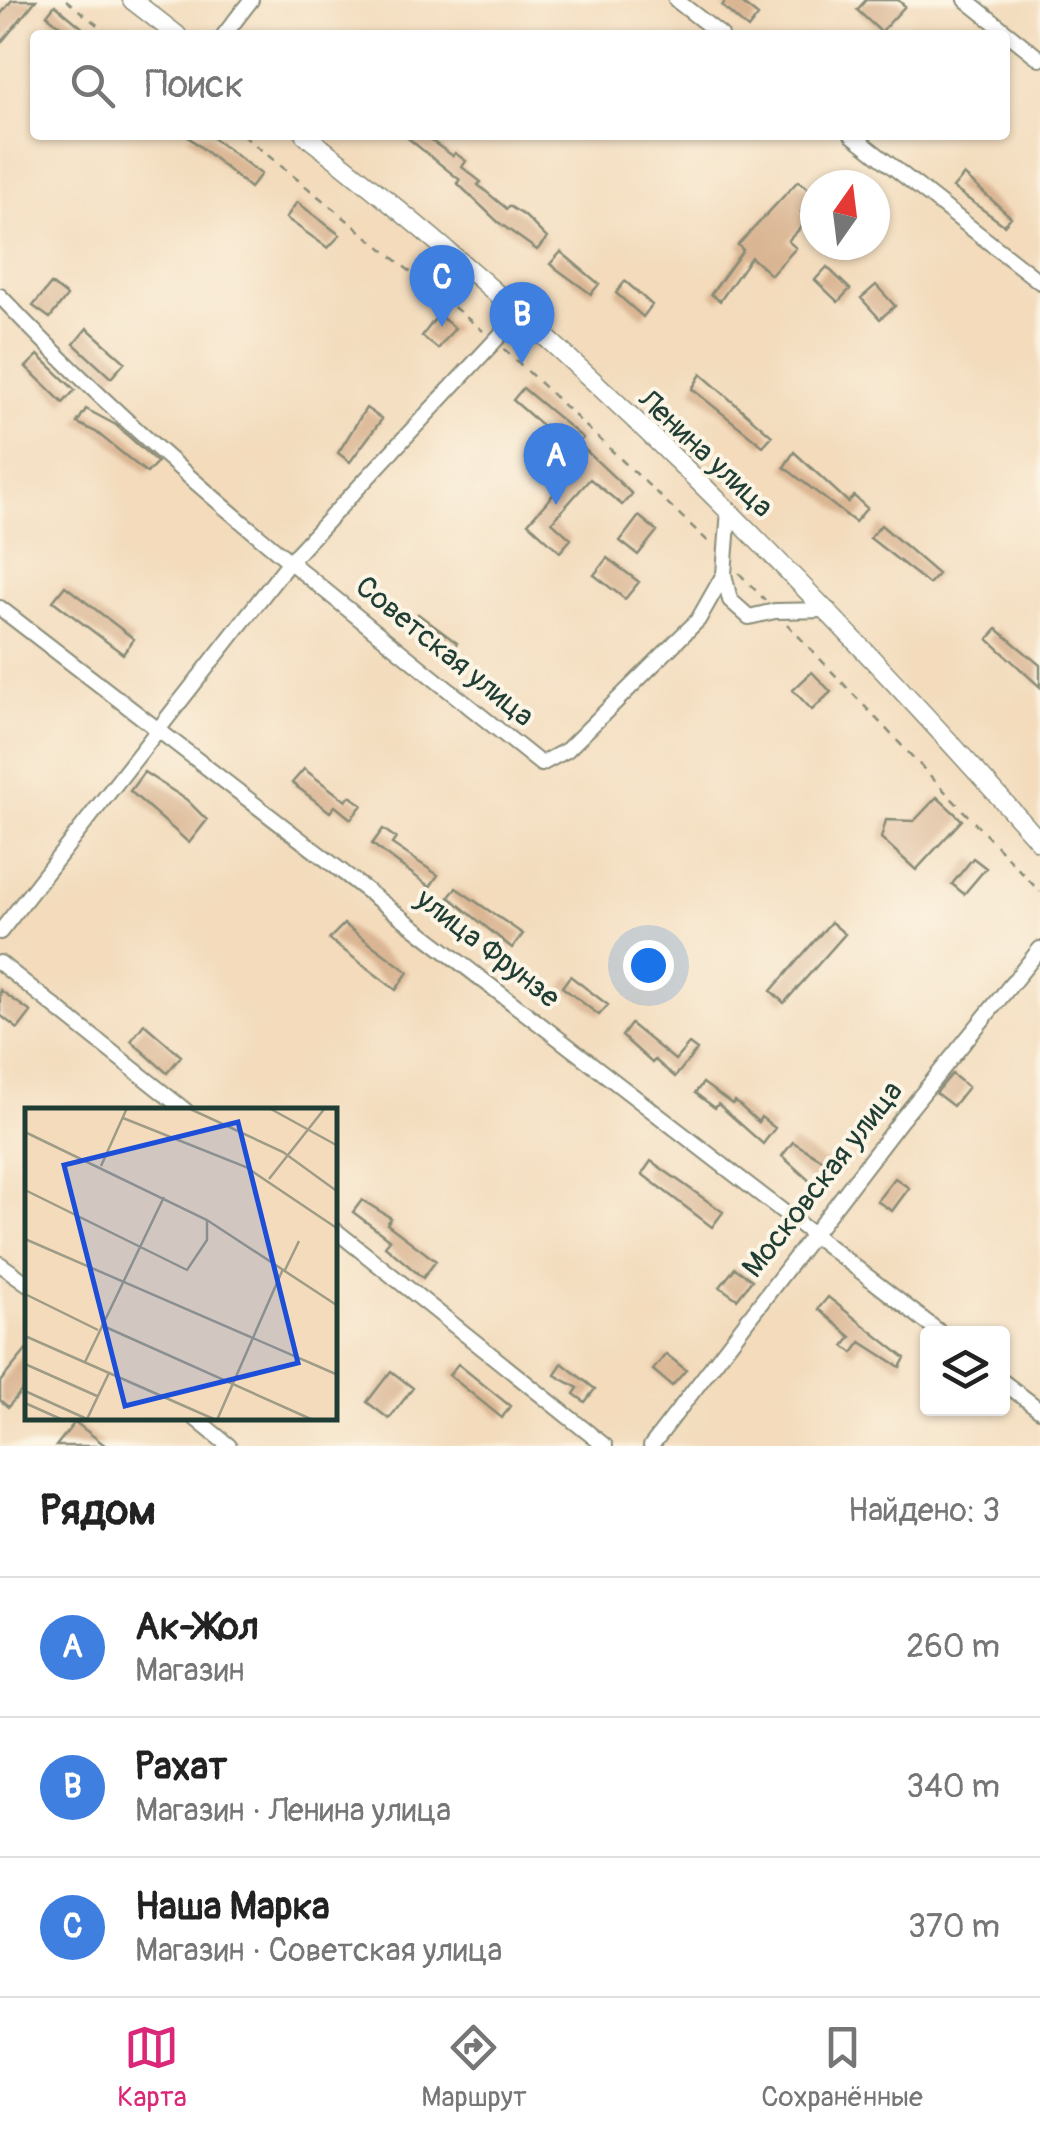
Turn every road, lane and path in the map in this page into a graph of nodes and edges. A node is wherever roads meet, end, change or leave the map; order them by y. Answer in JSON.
{"nodes":[{"id":1,"x":66,"y":0,"type":"edge"},
{"id":2,"x":132,"y":0,"type":"edge"},
{"id":3,"x":252,"y":0,"type":"edge"},
{"id":4,"x":676,"y":0,"type":"edge"},
{"id":5,"x":966,"y":0,"type":"edge"},
{"id":6,"x":104,"y":30,"type":"edge"},
{"id":7,"x":171,"y":30,"type":"edge"},
{"id":8,"x":228,"y":30,"type":"edge"},
{"id":9,"x":715,"y":30,"type":"edge"},
{"id":10,"x":1004,"y":30,"type":"edge"},
{"id":11,"x":1010,"y":35,"type":"edge"},
{"id":12,"x":1040,"y":59,"type":"edge"},
{"id":13,"x":249,"y":140,"type":"edge"},
{"id":14,"x":311,"y":140,"type":"edge"},
{"id":15,"x":858,"y":140,"type":"edge"},
{"id":16,"x":1040,"y":282,"type":"edge"},
{"id":17,"x":0,"y":296,"type":"edge"},
{"id":18,"x":518,"y":316,"type":"junction"},
{"id":19,"x":495,"y":341,"type":"junction"},
{"id":20,"x":729,"y":510,"type":"junction"},
{"id":21,"x":290,"y":561,"type":"junction"},
{"id":22,"x":725,"y":566,"type":"junction"},
{"id":23,"x":0,"y":608,"type":"edge"},
{"id":24,"x":828,"y":610,"type":"junction"},
{"id":25,"x":775,"y":611,"type":"junction"},
{"id":26,"x":160,"y":730,"type":"junction"},
{"id":27,"x":1040,"y":842,"type":"edge"},
{"id":28,"x":1040,"y":892,"type":"edge"},
{"id":29,"x":0,"y":932,"type":"edge"},
{"id":30,"x":1040,"y":949,"type":"edge"},
{"id":31,"x":0,"y":963,"type":"edge"},
{"id":32,"x":182,"y":1108,"type":"edge"},
{"id":33,"x":338,"y":1232,"type":"edge"},
{"id":34,"x":814,"y":1233,"type":"junction"},
{"id":35,"x":0,"y":1264,"type":"edge"},
{"id":36,"x":25,"y":1282,"type":"edge"},
{"id":37,"x":932,"y":1326,"type":"edge"},
{"id":38,"x":1010,"y":1387,"type":"edge"},
{"id":39,"x":1040,"y":1410,"type":"edge"},
{"id":40,"x":199,"y":1421,"type":"edge"},
{"id":41,"x":229,"y":1446,"type":"edge"},
{"id":42,"x":605,"y":1446,"type":"edge"},
{"id":43,"x":651,"y":1446,"type":"edge"}],
"edges":[{"from":1,"to":6,"type":"path"},
{"from":2,"to":7,"type":"main road"},
{"from":3,"to":8,"type":"street"},
{"from":4,"to":9,"type":"street"},
{"from":5,"to":10,"type":"street"},
{"from":11,"to":12,"type":"street"},
{"from":13,"to":19,"type":"path"},
{"from":14,"to":18,"type":"main road","name":"Ленина улица"},
{"from":15,"to":16,"type":"street"},
{"from":17,"to":21,"type":"street","name":"Советская улица"},
{"from":18,"to":19,"type":"street"},
{"from":18,"to":20,"type":"main road","name":"Ленина улица"},
{"from":19,"to":21,"type":"street"},
{"from":19,"to":22,"type":"path"},
{"from":20,"to":22,"type":"street","name":"Советская улица"},
{"from":20,"to":24,"type":"main road","name":"Ленина улица"},
{"from":21,"to":22,"type":"street","name":"Советская улица"},
{"from":21,"to":26,"type":"street"},
{"from":22,"to":25,"type":"path"},
{"from":22,"to":25,"type":"street"},
{"from":23,"to":26,"type":"street","name":"улица Фрунзе"},
{"from":24,"to":25,"type":"street"},
{"from":24,"to":27,"type":"main road","name":"Ленина улица"},
{"from":25,"to":28,"type":"path"},
{"from":26,"to":29,"type":"street"},
{"from":26,"to":34,"type":"street","name":"улица Фрунзе"},
{"from":30,"to":34,"type":"street","name":"Московская улица"},
{"from":31,"to":32,"type":"street"},
{"from":33,"to":42,"type":"street"},
{"from":34,"to":37,"type":"street","name":"улица Фрунзе"},
{"from":34,"to":43,"type":"street","name":"Московская улица"},
{"from":35,"to":36,"type":"street"},
{"from":38,"to":39,"type":"street"},
{"from":40,"to":41,"type":"street"}]}
